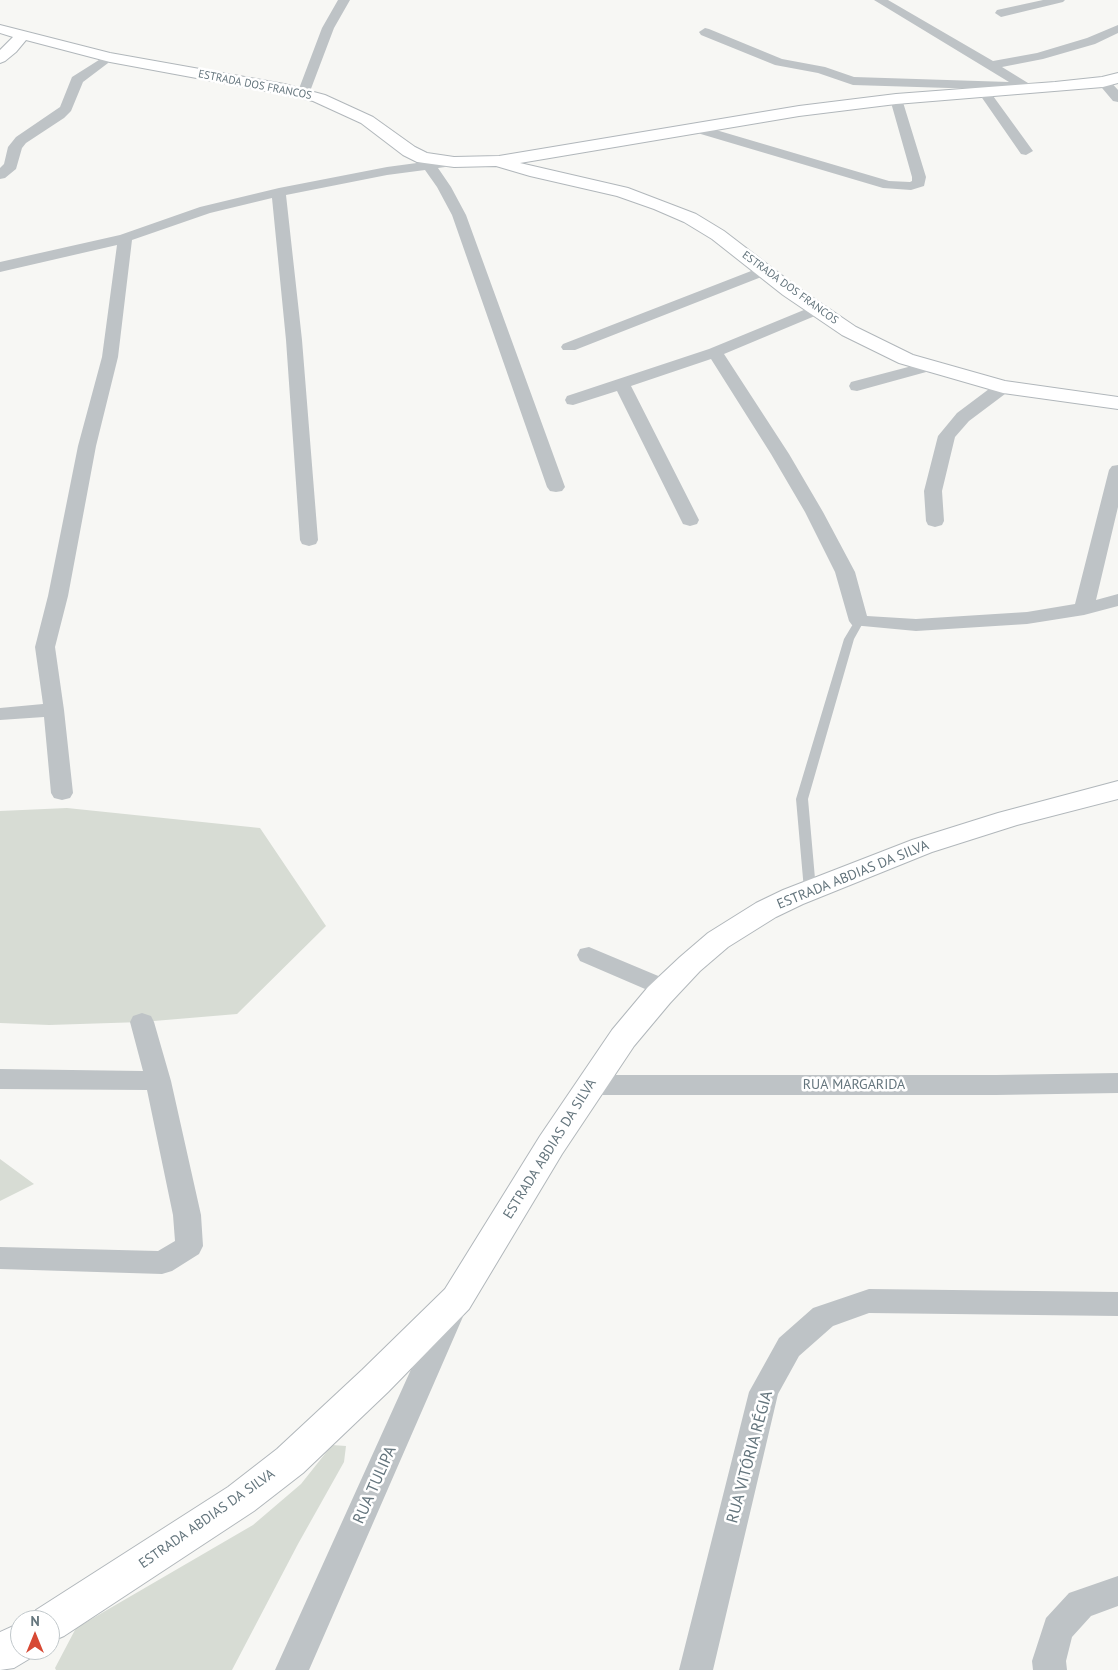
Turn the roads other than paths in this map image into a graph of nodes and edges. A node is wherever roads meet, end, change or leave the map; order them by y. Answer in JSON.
{"nodes":[{"id":1,"x":344,"y":0,"type":"edge"},
{"id":2,"x":880,"y":0,"type":"edge"},
{"id":3,"x":1059,"y":0,"type":"edge"},
{"id":4,"x":1001,"y":13,"type":"dead end"},
{"id":5,"x":0,"y":29,"type":"edge"},
{"id":6,"x":1118,"y":29,"type":"edge"},
{"id":7,"x":705,"y":32,"type":"dead end"},
{"id":8,"x":22,"y":35,"type":"junction"},
{"id":9,"x":110,"y":57,"type":"junction"},
{"id":10,"x":0,"y":58,"type":"edge"},
{"id":11,"x":994,"y":67,"type":"junction"},
{"id":12,"x":1110,"y":80,"type":"edge"},
{"id":13,"x":1024,"y":86,"type":"junction"},
{"id":14,"x":1055,"y":87,"type":"junction"},
{"id":15,"x":984,"y":92,"type":"junction"},
{"id":16,"x":302,"y":94,"type":"junction"},
{"id":17,"x":1118,"y":98,"type":"edge"},
{"id":18,"x":896,"y":99,"type":"junction"},
{"id":19,"x":699,"y":129,"type":"junction"},
{"id":20,"x":1026,"y":151,"type":"dead end"},
{"id":21,"x":497,"y":161,"type":"junction"},
{"id":22,"x":454,"y":162,"type":"junction"},
{"id":23,"x":428,"y":165,"type":"junction"},
{"id":24,"x":0,"y":175,"type":"edge"},
{"id":25,"x":279,"y":192,"type":"junction"},
{"id":26,"x":125,"y":238,"type":"junction"},
{"id":27,"x":0,"y":267,"type":"edge"},
{"id":28,"x":764,"y":271,"type":"junction"},
{"id":29,"x":816,"y":310,"type":"junction"},
{"id":30,"x":569,"y":347,"type":"dead end"},
{"id":31,"x":715,"y":352,"type":"junction"},
{"id":32,"x":930,"y":366,"type":"junction"},
{"id":33,"x":621,"y":382,"type":"junction"},
{"id":34,"x":857,"y":386,"type":"dead end"},
{"id":35,"x":1003,"y":387,"type":"junction"},
{"id":36,"x":573,"y":400,"type":"dead end"},
{"id":37,"x":1118,"y":403,"type":"edge"},
{"id":38,"x":1118,"y":470,"type":"edge"},
{"id":39,"x":556,"y":487,"type":"dead end"},
{"id":40,"x":690,"y":520,"type":"dead end"},
{"id":41,"x":935,"y":521,"type":"dead end"},
{"id":42,"x":309,"y":540,"type":"dead end"},
{"id":43,"x":1118,"y":600,"type":"edge"},
{"id":44,"x":1084,"y":609,"type":"junction"},
{"id":45,"x":859,"y":622,"type":"junction"},
{"id":46,"x":54,"y":710,"type":"junction"},
{"id":47,"x":0,"y":714,"type":"edge"},
{"id":48,"x":1118,"y":790,"type":"edge"},
{"id":49,"x":62,"y":793,"type":"dead end"},
{"id":50,"x":810,"y":890,"type":"junction"},
{"id":51,"x":589,"y":955,"type":"dead end"},
{"id":52,"x":666,"y":989,"type":"junction"},
{"id":53,"x":142,"y":1022,"type":"dead end"},
{"id":54,"x":0,"y":1079,"type":"edge"},
{"id":55,"x":158,"y":1081,"type":"junction"},
{"id":56,"x":1118,"y":1083,"type":"edge"},
{"id":57,"x":590,"y":1085,"type":"junction"},
{"id":58,"x":0,"y":1258,"type":"edge"},
{"id":59,"x":457,"y":1299,"type":"junction"},
{"id":60,"x":1118,"y":1304,"type":"edge"},
{"id":61,"x":1118,"y":1591,"type":"edge"},
{"id":62,"x":60,"y":1617,"type":"edge"},
{"id":63,"x":292,"y":1670,"type":"edge"},
{"id":64,"x":696,"y":1670,"type":"edge"},
{"id":65,"x":1050,"y":1670,"type":"edge"}],
"edges":[{"from":1,"to":16,"type":"street"},
{"from":2,"to":11,"type":"street"},
{"from":3,"to":4,"type":"street"},
{"from":5,"to":8,"type":"street","name":"ESTRADA DOS FRANCOS"},
{"from":6,"to":11,"type":"street"},
{"from":7,"to":13,"type":"street"},
{"from":8,"to":9,"type":"street","name":"ESTRADA DOS FRANCOS"},
{"from":8,"to":10,"type":"street"},
{"from":9,"to":16,"type":"street","name":"ESTRADA DOS FRANCOS"},
{"from":9,"to":24,"type":"street"},
{"from":11,"to":13,"type":"street"},
{"from":12,"to":14,"type":"street","name":"ESTRADA DOS FRANCOS"},
{"from":12,"to":17,"type":"street"},
{"from":13,"to":14,"type":"street"},
{"from":14,"to":15,"type":"street","name":"ESTRADA DOS FRANCOS"},
{"from":15,"to":18,"type":"street","name":"ESTRADA DOS FRANCOS"},
{"from":15,"to":20,"type":"street"},
{"from":16,"to":22,"type":"street","name":"ESTRADA DOS FRANCOS"},
{"from":18,"to":19,"type":"street","name":"ESTRADA DOS FRANCOS"},
{"from":18,"to":19,"type":"street"},
{"from":19,"to":21,"type":"street","name":"ESTRADA DOS FRANCOS"},
{"from":21,"to":22,"type":"street","name":"ESTRADA DOS FRANCOS"},
{"from":21,"to":28,"type":"street","name":"ESTRADA DOS FRANCOS"},
{"from":22,"to":23,"type":"street"},
{"from":23,"to":25,"type":"street"},
{"from":23,"to":39,"type":"street"},
{"from":25,"to":26,"type":"street"},
{"from":25,"to":42,"type":"street"},
{"from":26,"to":27,"type":"street"},
{"from":26,"to":46,"type":"street"},
{"from":28,"to":29,"type":"street","name":"ESTRADA DOS FRANCOS"},
{"from":28,"to":30,"type":"street"},
{"from":29,"to":31,"type":"street"},
{"from":29,"to":32,"type":"street","name":"ESTRADA DOS FRANCOS"},
{"from":31,"to":33,"type":"street"},
{"from":31,"to":45,"type":"street"},
{"from":32,"to":34,"type":"street"},
{"from":32,"to":35,"type":"street","name":"ESTRADA DOS FRANCOS"},
{"from":33,"to":36,"type":"street"},
{"from":33,"to":40,"type":"street"},
{"from":35,"to":37,"type":"street","name":"ESTRADA DOS FRANCOS"},
{"from":35,"to":41,"type":"street"},
{"from":38,"to":44,"type":"street"},
{"from":43,"to":44,"type":"street"},
{"from":44,"to":45,"type":"street"},
{"from":45,"to":50,"type":"lane"},
{"from":46,"to":47,"type":"street"},
{"from":46,"to":49,"type":"street"},
{"from":48,"to":50,"type":"street","name":"ESTRADA ABDIAS DA SILVA"},
{"from":50,"to":52,"type":"street","name":"ESTRADA ABDIAS DA SILVA"},
{"from":51,"to":52,"type":"street"},
{"from":52,"to":57,"type":"street","name":"ESTRADA ABDIAS DA SILVA"},
{"from":53,"to":55,"type":"street"},
{"from":54,"to":55,"type":"street"},
{"from":55,"to":58,"type":"street"},
{"from":56,"to":57,"type":"street","name":"RUA MARGARIDA"},
{"from":57,"to":59,"type":"street","name":"ESTRADA ABDIAS DA SILVA"},
{"from":59,"to":62,"type":"street","name":"ESTRADA ABDIAS DA SILVA"},
{"from":59,"to":63,"type":"street","name":"RUA TULIPA"},
{"from":60,"to":64,"type":"street","name":"RUA VITÓRIA RÉGIA"},
{"from":61,"to":65,"type":"street"}]}
